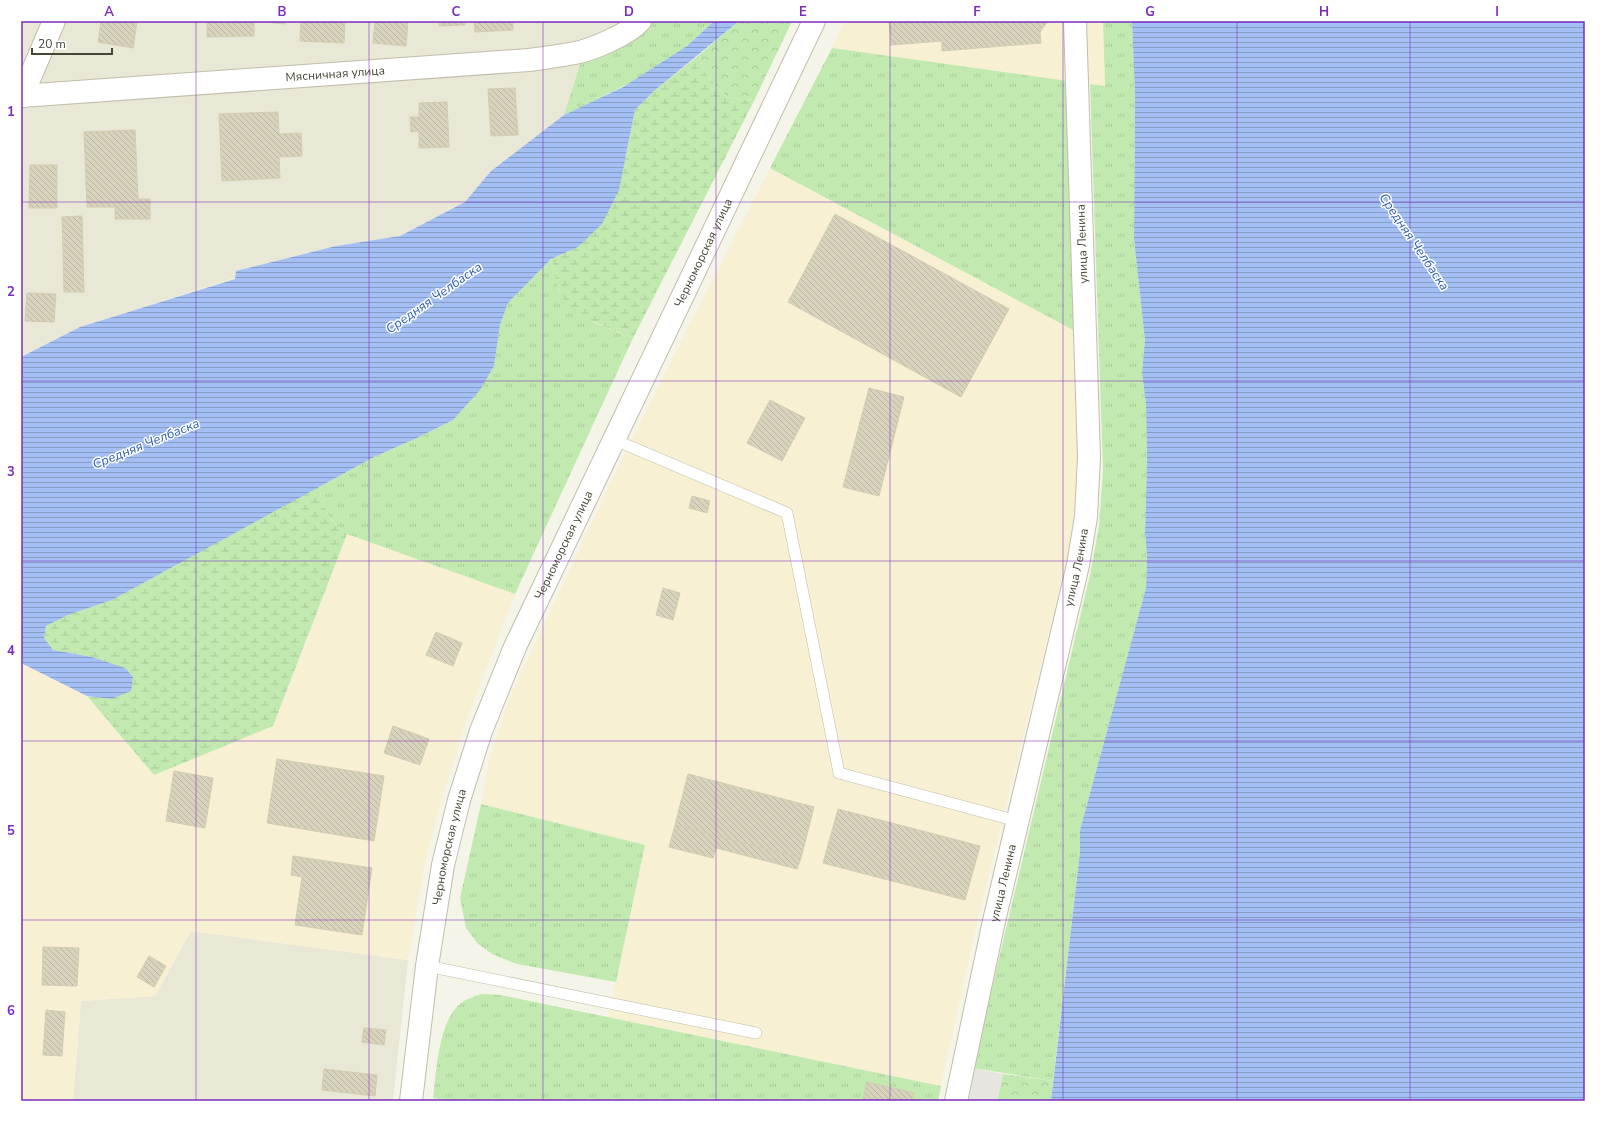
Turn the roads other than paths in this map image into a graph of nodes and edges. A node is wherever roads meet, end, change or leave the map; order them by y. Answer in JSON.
{"nodes":[{"id":1,"x":54,"y":21,"type":"edge"},
{"id":2,"x":640,"y":21,"type":"edge"},
{"id":3,"x":814,"y":21,"type":"edge"},
{"id":4,"x":1075,"y":21,"type":"edge"},
{"id":5,"x":22,"y":96,"type":"edge"},
{"id":6,"x":615,"y":440,"type":"junction"},
{"id":7,"x":1017,"y":821,"type":"junction"},
{"id":8,"x":427,"y":966,"type":"junction"},
{"id":9,"x":756,"y":1033,"type":"dead end"},
{"id":10,"x":411,"y":1101,"type":"edge"},
{"id":11,"x":956,"y":1101,"type":"edge"}],
"edges":[{"from":1,"to":5,"type":"street"},
{"from":2,"to":5,"type":"street","name":"Мясничная улица"},
{"from":3,"to":6,"type":"street","name":"Черноморская улица"},
{"from":4,"to":7,"type":"street","name":"улица Ленина"},
{"from":6,"to":7,"type":"lane"},
{"from":6,"to":8,"type":"street","name":"Черноморская улица"},
{"from":7,"to":11,"type":"street","name":"улица Ленина"},
{"from":8,"to":9,"type":"lane"},
{"from":8,"to":10,"type":"street","name":"Черноморская улица"}]}
